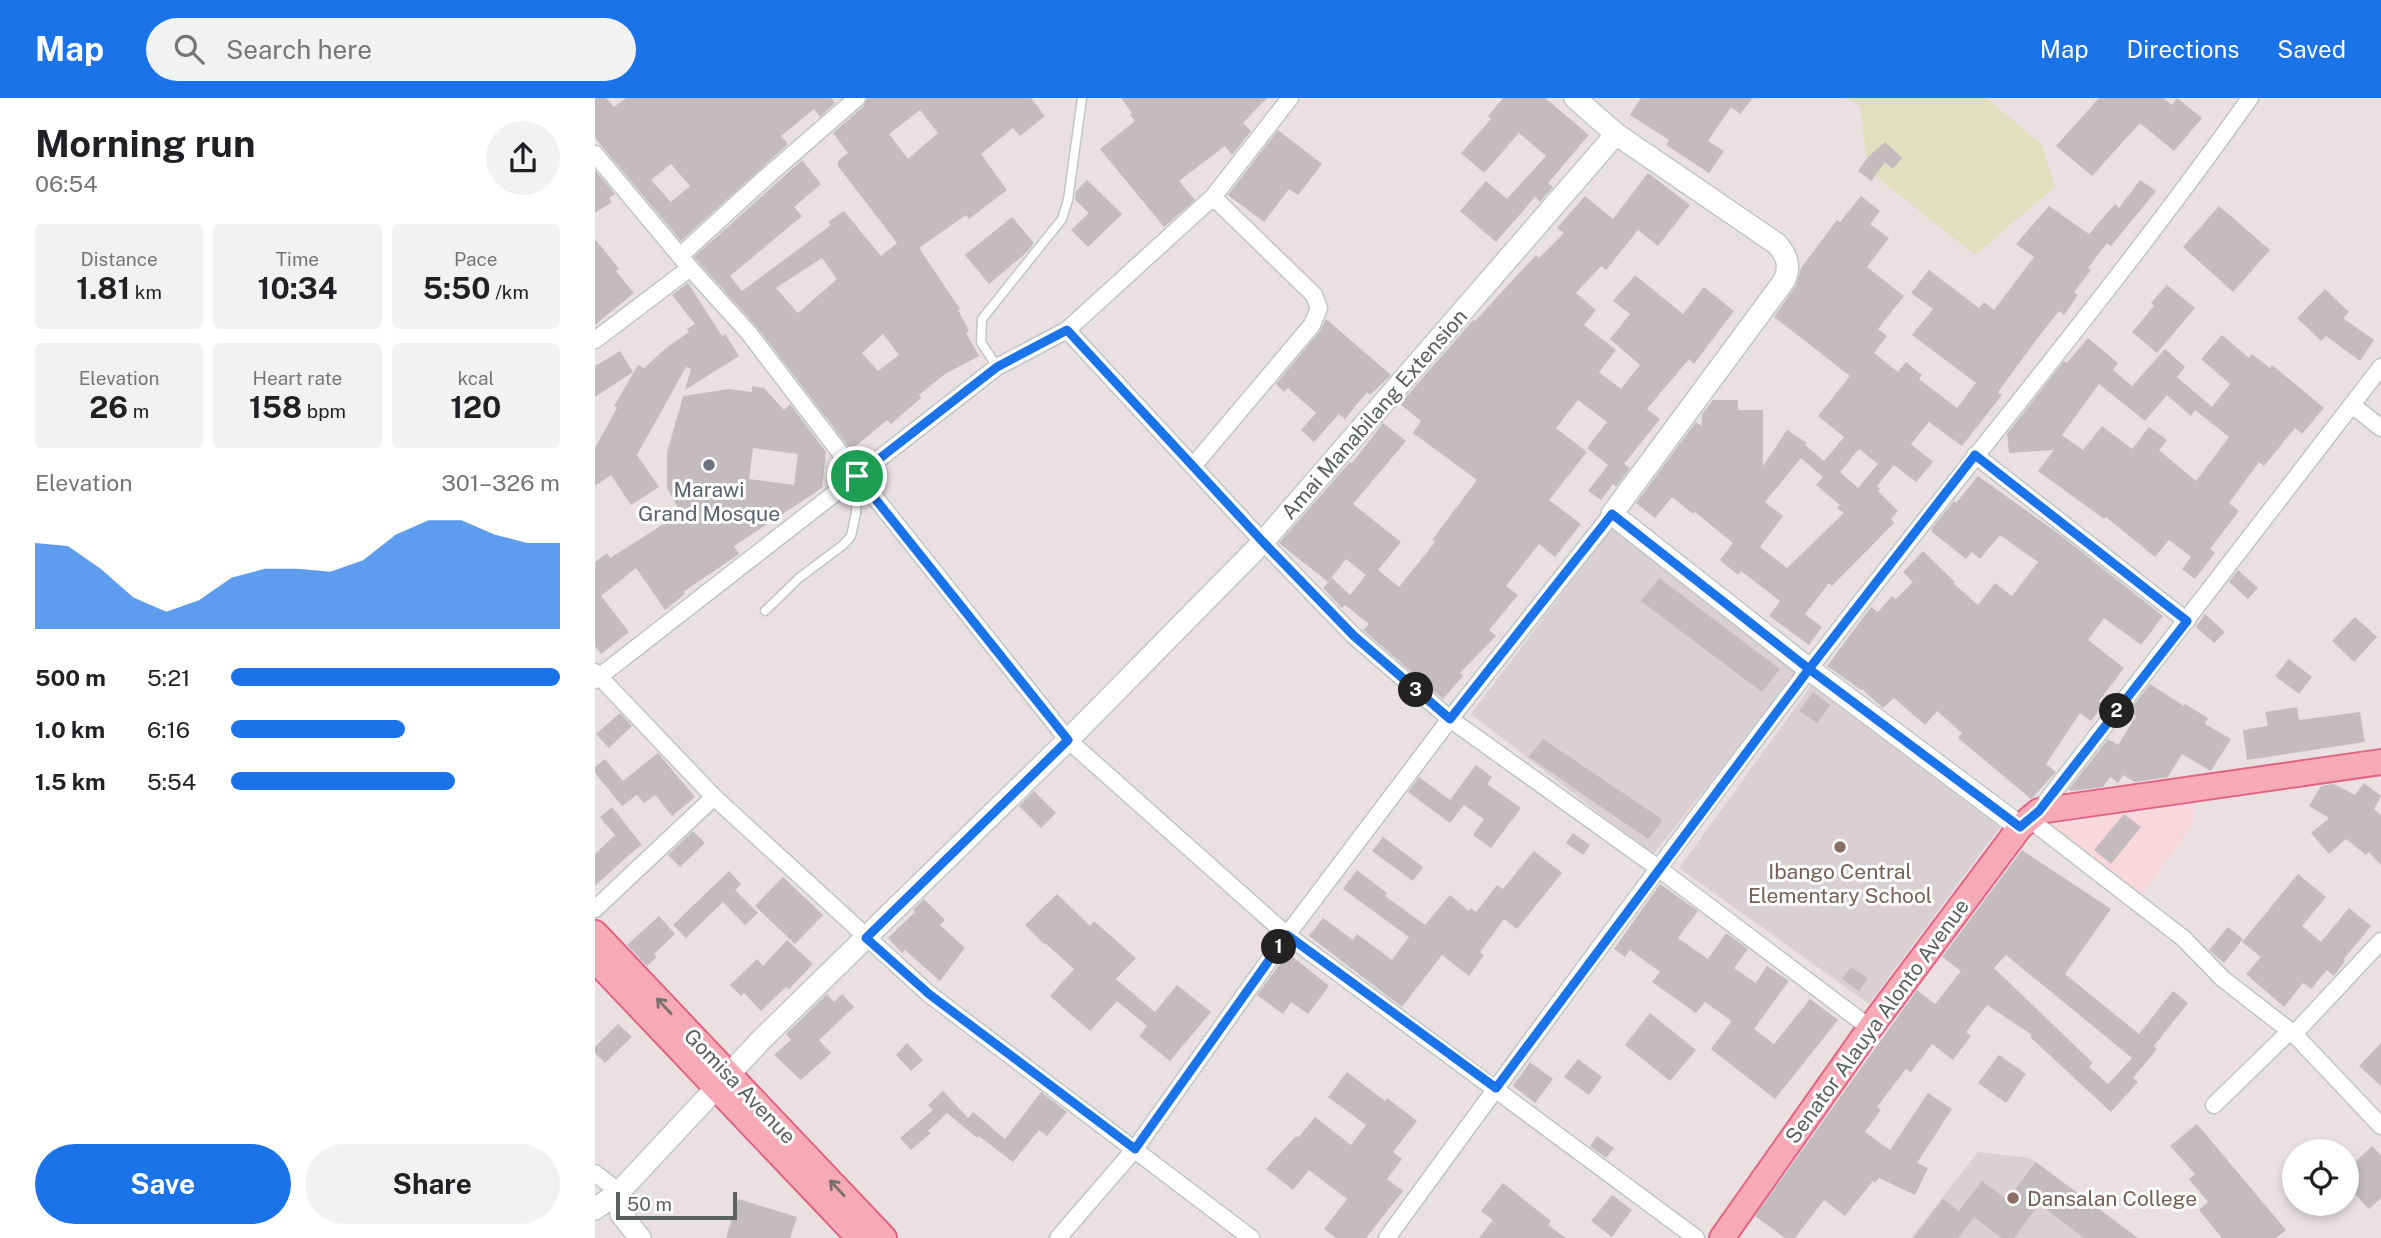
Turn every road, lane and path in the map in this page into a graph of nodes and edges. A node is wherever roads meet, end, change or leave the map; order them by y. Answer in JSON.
{"nodes":[{"id":1,"x":857,"y":98,"type":"edge"},
{"id":2,"x":1082,"y":98,"type":"edge"},
{"id":3,"x":1290,"y":98,"type":"edge"},
{"id":4,"x":1575,"y":98,"type":"edge"},
{"id":5,"x":2250,"y":98,"type":"edge"},
{"id":6,"x":1616,"y":134,"type":"junction"},
{"id":7,"x":595,"y":154,"type":"edge"},
{"id":8,"x":1213,"y":197,"type":"junction"},
{"id":9,"x":685,"y":262,"type":"junction"},
{"id":10,"x":1067,"y":330,"type":"junction"},
{"id":11,"x":595,"y":340,"type":"edge"},
{"id":12,"x":997,"y":367,"type":"junction"},
{"id":13,"x":2381,"y":367,"type":"edge"},
{"id":14,"x":2352,"y":405,"type":"junction"},
{"id":15,"x":2381,"y":428,"type":"edge"},
{"id":16,"x":1975,"y":455,"type":"junction"},
{"id":17,"x":1193,"y":466,"type":"junction"},
{"id":18,"x":857,"y":476,"type":"junction"},
{"id":19,"x":1612,"y":514,"type":"junction"},
{"id":20,"x":1263,"y":542,"type":"junction"},
{"id":21,"x":765,"y":611,"type":"dead end"},
{"id":22,"x":2187,"y":621,"type":"junction"},
{"id":23,"x":1809,"y":669,"type":"junction"},
{"id":24,"x":596,"y":676,"type":"edge"},
{"id":25,"x":1450,"y":719,"type":"junction"},
{"id":26,"x":1068,"y":740,"type":"junction"},
{"id":27,"x":2381,"y":762,"type":"edge"},
{"id":28,"x":714,"y":797,"type":"junction"},
{"id":29,"x":2029,"y":819,"type":"junction"},
{"id":30,"x":1658,"y":868,"type":"junction"},
{"id":31,"x":595,"y":909,"type":"edge"},
{"id":32,"x":595,"y":933,"type":"edge"},
{"id":33,"x":1287,"y":935,"type":"junction"},
{"id":34,"x":866,"y":938,"type":"junction"},
{"id":35,"x":2381,"y":941,"type":"edge"},
{"id":36,"x":595,"y":960,"type":"edge"},
{"id":37,"x":1870,"y":1028,"type":"junction"},
{"id":38,"x":2292,"y":1033,"type":"junction"},
{"id":39,"x":723,"y":1081,"type":"junction"},
{"id":40,"x":1496,"y":1088,"type":"junction"},
{"id":41,"x":2214,"y":1105,"type":"dead end"},
{"id":42,"x":2380,"y":1122,"type":"edge"},
{"id":43,"x":1135,"y":1149,"type":"junction"},
{"id":44,"x":595,"y":1173,"type":"edge"},
{"id":45,"x":619,"y":1192,"type":"junction"},
{"id":46,"x":595,"y":1209,"type":"edge"},
{"id":47,"x":640,"y":1238,"type":"edge"},
{"id":48,"x":859,"y":1238,"type":"edge"},
{"id":49,"x":884,"y":1238,"type":"edge"},
{"id":50,"x":1058,"y":1238,"type":"edge"},
{"id":51,"x":1251,"y":1238,"type":"edge"},
{"id":52,"x":1387,"y":1238,"type":"edge"},
{"id":53,"x":1696,"y":1238,"type":"edge"},
{"id":54,"x":1721,"y":1238,"type":"edge"}],
"edges":[{"from":1,"to":9,"type":"street"},
{"from":2,"to":12,"type":"lane"},
{"from":3,"to":8,"type":"street"},
{"from":4,"to":6,"type":"street"},
{"from":5,"to":16,"type":"street"},
{"from":6,"to":19,"type":"street"},
{"from":6,"to":20,"type":"street","name":"Amai Manabilang Extension"},
{"from":7,"to":9,"type":"street"},
{"from":8,"to":10,"type":"street"},
{"from":8,"to":17,"type":"street"},
{"from":9,"to":11,"type":"street"},
{"from":9,"to":18,"type":"street"},
{"from":10,"to":12,"type":"street"},
{"from":10,"to":17,"type":"street"},
{"from":12,"to":18,"type":"street"},
{"from":13,"to":14,"type":"street"},
{"from":14,"to":15,"type":"street"},
{"from":14,"to":22,"type":"street"},
{"from":16,"to":22,"type":"street"},
{"from":16,"to":23,"type":"street"},
{"from":17,"to":20,"type":"street"},
{"from":18,"to":21,"type":"lane"},
{"from":18,"to":24,"type":"street"},
{"from":18,"to":26,"type":"street"},
{"from":19,"to":23,"type":"street"},
{"from":19,"to":25,"type":"street"},
{"from":20,"to":25,"type":"street"},
{"from":20,"to":26,"type":"street","name":"Amai Manabilang Extension"},
{"from":22,"to":29,"type":"street"},
{"from":23,"to":29,"type":"street"},
{"from":23,"to":30,"type":"street"},
{"from":24,"to":28,"type":"street"},
{"from":25,"to":30,"type":"street"},
{"from":25,"to":33,"type":"street"},
{"from":26,"to":33,"type":"street"},
{"from":26,"to":34,"type":"street","name":"Amai Manabilang Extension"},
{"from":27,"to":29,"type":"main road"},
{"from":28,"to":31,"type":"street"},
{"from":28,"to":34,"type":"street"},
{"from":29,"to":37,"type":"main road","name":"Senator Alauya Alonto Avenue"},
{"from":29,"to":38,"type":"street"},
{"from":30,"to":37,"type":"street"},
{"from":30,"to":40,"type":"street"},
{"from":39,"to":32,"type":"main road","name":"Gomisa Avenue","one_way":true},
{"from":33,"to":40,"type":"street"},
{"from":33,"to":43,"type":"street"},
{"from":34,"to":39,"type":"street","name":"Amai Manabilang Extension"},
{"from":34,"to":43,"type":"street"},
{"from":35,"to":38,"type":"street"},
{"from":36,"to":39,"type":"main road","name":"Gomisa Avenue"},
{"from":37,"to":54,"type":"main road","name":"Senator Alauya Alonto Avenue"},
{"from":38,"to":41,"type":"street"},
{"from":38,"to":42,"type":"street"},
{"from":39,"to":45,"type":"street","name":"Amai Manabilang Extension"},
{"from":39,"to":48,"type":"main road","name":"Gomisa Avenue"},
{"from":49,"to":39,"type":"main road","name":"Gomisa Avenue","one_way":true},
{"from":40,"to":52,"type":"street"},
{"from":40,"to":53,"type":"street"},
{"from":43,"to":50,"type":"street"},
{"from":43,"to":51,"type":"street"},
{"from":44,"to":45,"type":"street"},
{"from":45,"to":46,"type":"street","name":"Amai Manabilang Extension"},
{"from":45,"to":47,"type":"street"}]}
